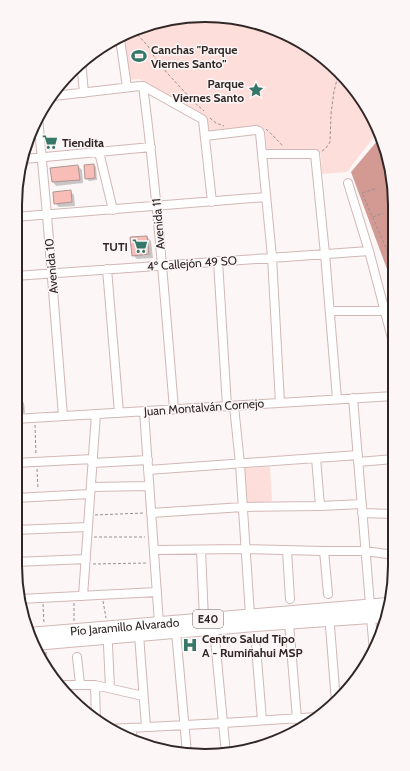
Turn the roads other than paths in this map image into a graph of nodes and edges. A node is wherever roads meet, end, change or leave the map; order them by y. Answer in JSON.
{"nodes":[{"id":1,"x":121,"y":43,"type":"edge"},
{"id":2,"x":82,"y":70,"type":"edge"},
{"id":3,"x":143,"y":86,"type":"junction"},
{"id":4,"x":127,"y":87,"type":"junction"},
{"id":5,"x":84,"y":93,"type":"junction"},
{"id":6,"x":59,"y":96,"type":"edge"},
{"id":7,"x":39,"y":128,"type":"edge"},
{"id":8,"x":205,"y":136,"type":"junction"},
{"id":9,"x":151,"y":147,"type":"junction"},
{"id":10,"x":99,"y":152,"type":"junction"},
{"id":11,"x":262,"y":154,"type":"junction"},
{"id":12,"x":42,"y":157,"type":"junction"},
{"id":13,"x":28,"y":159,"type":"edge"},
{"id":14,"x":348,"y":183,"type":"dead end"},
{"id":15,"x":266,"y":197,"type":"junction"},
{"id":16,"x":212,"y":202,"type":"junction"},
{"id":17,"x":157,"y":206,"type":"junction"},
{"id":18,"x":113,"y":210,"type":"junction"},
{"id":19,"x":47,"y":215,"type":"junction"},
{"id":20,"x":22,"y":217,"type":"edge"},
{"id":21,"x":369,"y":251,"type":"junction"},
{"id":22,"x":325,"y":254,"type":"junction"},
{"id":23,"x":272,"y":257,"type":"junction"},
{"id":24,"x":218,"y":261,"type":"junction"},
{"id":25,"x":162,"y":265,"type":"junction"},
{"id":26,"x":106,"y":269,"type":"junction"},
{"id":27,"x":52,"y":273,"type":"junction"},
{"id":28,"x":22,"y":275,"type":"edge"},
{"id":29,"x":330,"y":311,"type":"junction"},
{"id":30,"x":384,"y":311,"type":"junction"},
{"id":31,"x":388,"y":325,"type":"edge"},
{"id":32,"x":388,"y":396,"type":"edge"},
{"id":33,"x":353,"y":398,"type":"junction"},
{"id":34,"x":337,"y":399,"type":"junction"},
{"id":35,"x":280,"y":403,"type":"junction"},
{"id":36,"x":230,"y":406,"type":"junction"},
{"id":37,"x":174,"y":409,"type":"junction"},
{"id":38,"x":144,"y":411,"type":"junction"},
{"id":39,"x":119,"y":413,"type":"junction"},
{"id":40,"x":96,"y":414,"type":"junction"},
{"id":41,"x":63,"y":416,"type":"junction"},
{"id":42,"x":22,"y":419,"type":"edge"},
{"id":43,"x":316,"y":458,"type":"junction"},
{"id":44,"x":358,"y":459,"type":"junction"},
{"id":45,"x":388,"y":459,"type":"edge"},
{"id":46,"x":148,"y":460,"type":"junction"},
{"id":47,"x":92,"y":461,"type":"junction"},
{"id":48,"x":22,"y":463,"type":"edge"},
{"id":49,"x":240,"y":464,"type":"junction"},
{"id":50,"x":148,"y":470,"type":"junction"},
{"id":51,"x":149,"y":486,"type":"junction"},
{"id":52,"x":90,"y":491,"type":"junction"},
{"id":53,"x":22,"y":497,"type":"edge"},
{"id":54,"x":362,"y":504,"type":"junction"},
{"id":55,"x":320,"y":506,"type":"junction"},
{"id":56,"x":242,"y":507,"type":"junction"},
{"id":57,"x":151,"y":513,"type":"junction"},
{"id":58,"x":362,"y":513,"type":"junction"},
{"id":59,"x":388,"y":514,"type":"edge"},
{"id":60,"x":88,"y":527,"type":"junction"},
{"id":61,"x":22,"y":530,"type":"edge"},
{"id":62,"x":245,"y":549,"type":"junction"},
{"id":63,"x":154,"y":550,"type":"junction"},
{"id":64,"x":201,"y":550,"type":"junction"},
{"id":65,"x":287,"y":550,"type":"junction"},
{"id":66,"x":324,"y":551,"type":"junction"},
{"id":67,"x":365,"y":551,"type":"junction"},
{"id":68,"x":388,"y":554,"type":"edge"},
{"id":69,"x":22,"y":562,"type":"edge"},
{"id":70,"x":86,"y":562,"type":"junction"},
{"id":71,"x":157,"y":592,"type":"junction"},
{"id":72,"x":328,"y":594,"type":"dead end"},
{"id":73,"x":83,"y":596,"type":"junction"},
{"id":74,"x":25,"y":599,"type":"edge"},
{"id":75,"x":290,"y":599,"type":"dead end"},
{"id":76,"x":383,"y":606,"type":"edge"},
{"id":77,"x":371,"y":611,"type":"junction"},
{"id":78,"x":381,"y":615,"type":"edge"},
{"id":79,"x":204,"y":620,"type":"junction"},
{"id":80,"x":252,"y":620,"type":"junction"},
{"id":81,"x":159,"y":623,"type":"junction"},
{"id":82,"x":289,"y":623,"type":"junction"},
{"id":83,"x":330,"y":626,"type":"dead end"},
{"id":84,"x":214,"y":629,"type":"junction"},
{"id":85,"x":176,"y":632,"type":"junction"},
{"id":86,"x":139,"y":635,"type":"junction"},
{"id":87,"x":373,"y":638,"type":"edge"},
{"id":88,"x":41,"y":640,"type":"edge"},
{"id":89,"x":108,"y":644,"type":"dead end"},
{"id":90,"x":256,"y":647,"type":"road end"},
{"id":91,"x":77,"y":657,"type":"dead end"},
{"id":92,"x":80,"y":684,"type":"junction"},
{"id":93,"x":95,"y":684,"type":"junction"},
{"id":94,"x":65,"y":685,"type":"edge"},
{"id":95,"x":110,"y":688,"type":"junction"},
{"id":96,"x":335,"y":694,"type":"edge"},
{"id":97,"x":144,"y":696,"type":"junction"},
{"id":98,"x":96,"y":712,"type":"edge"},
{"id":99,"x":308,"y":717,"type":"edge"},
{"id":100,"x":297,"y":718,"type":"junction"},
{"id":101,"x":262,"y":720,"type":"junction"},
{"id":102,"x":223,"y":723,"type":"junction"},
{"id":103,"x":185,"y":725,"type":"junction"},
{"id":104,"x":146,"y":727,"type":"junction"},
{"id":105,"x":121,"y":728,"type":"edge"},
{"id":106,"x":131,"y":728,"type":"junction"},
{"id":107,"x":131,"y":733,"type":"edge"},
{"id":108,"x":187,"y":748,"type":"edge"},
{"id":109,"x":225,"y":748,"type":"edge"}],
"edges":[{"from":1,"to":4,"type":"street"},
{"from":2,"to":5,"type":"street"},
{"from":3,"to":4,"type":"street"},
{"from":3,"to":8,"type":"street"},
{"from":3,"to":9,"type":"street","name":"Avenida 11"},
{"from":4,"to":5,"type":"street"},
{"from":5,"to":6,"type":"street"},
{"from":7,"to":12,"type":"street","name":"Avenida 10"},
{"from":8,"to":11,"type":"street"},
{"from":8,"to":16,"type":"street"},
{"from":9,"to":10,"type":"street"},
{"from":9,"to":17,"type":"street","name":"Avenida 11"},
{"from":10,"to":12,"type":"street"},
{"from":10,"to":18,"type":"street"},
{"from":11,"to":15,"type":"street"},
{"from":11,"to":22,"type":"street"},
{"from":12,"to":13,"type":"street"},
{"from":12,"to":19,"type":"street","name":"Avenida 10"},
{"from":14,"to":21,"type":"street"},
{"from":15,"to":16,"type":"street"},
{"from":15,"to":23,"type":"street"},
{"from":16,"to":17,"type":"street"},
{"from":17,"to":18,"type":"street"},
{"from":17,"to":25,"type":"street","name":"Avenida 11"},
{"from":18,"to":19,"type":"street"},
{"from":19,"to":20,"type":"street"},
{"from":19,"to":27,"type":"street","name":"Avenida 10"},
{"from":21,"to":22,"type":"street","name":"4º Callejón 49 SO"},
{"from":21,"to":30,"type":"street"},
{"from":22,"to":23,"type":"street","name":"4º Callejón 49 SO"},
{"from":22,"to":29,"type":"street"},
{"from":23,"to":24,"type":"street","name":"4º Callejón 49 SO"},
{"from":23,"to":35,"type":"street"},
{"from":24,"to":25,"type":"street","name":"4º Callejón 49 SO"},
{"from":24,"to":36,"type":"street"},
{"from":25,"to":26,"type":"street","name":"4º Callejón 49 SO"},
{"from":25,"to":37,"type":"street","name":"Avenida 11"},
{"from":26,"to":27,"type":"street","name":"4º Callejón 49 SO"},
{"from":26,"to":39,"type":"street"},
{"from":27,"to":28,"type":"street","name":"4º Callejón 49 SO"},
{"from":27,"to":41,"type":"street","name":"Avenida 10"},
{"from":29,"to":30,"type":"street"},
{"from":29,"to":34,"type":"street"},
{"from":30,"to":31,"type":"street"},
{"from":32,"to":33,"type":"street","name":"Juan Montalván Cornejo"},
{"from":33,"to":34,"type":"street","name":"Juan Montalván Cornejo"},
{"from":33,"to":44,"type":"street"},
{"from":34,"to":35,"type":"street","name":"Juan Montalván Cornejo"},
{"from":35,"to":36,"type":"street","name":"Juan Montalván Cornejo"},
{"from":36,"to":37,"type":"street","name":"Juan Montalván Cornejo"},
{"from":36,"to":49,"type":"street"},
{"from":37,"to":38,"type":"street","name":"Juan Montalván Cornejo"},
{"from":38,"to":39,"type":"street","name":"Juan Montalván Cornejo"},
{"from":38,"to":46,"type":"street"},
{"from":39,"to":40,"type":"street","name":"Juan Montalván Cornejo"},
{"from":40,"to":41,"type":"street","name":"Juan Montalván Cornejo"},
{"from":40,"to":47,"type":"street"},
{"from":41,"to":42,"type":"street","name":"Juan Montalván Cornejo"},
{"from":43,"to":44,"type":"street"},
{"from":43,"to":49,"type":"street"},
{"from":43,"to":55,"type":"street"},
{"from":44,"to":45,"type":"street"},
{"from":44,"to":54,"type":"street"},
{"from":46,"to":47,"type":"street"},
{"from":46,"to":50,"type":"street"},
{"from":47,"to":48,"type":"street"},
{"from":47,"to":52,"type":"street"},
{"from":49,"to":50,"type":"street"},
{"from":49,"to":56,"type":"street"},
{"from":50,"to":51,"type":"street"},
{"from":51,"to":52,"type":"street"},
{"from":51,"to":57,"type":"street"},
{"from":52,"to":53,"type":"street"},
{"from":52,"to":60,"type":"street"},
{"from":54,"to":55,"type":"street"},
{"from":54,"to":58,"type":"street"},
{"from":55,"to":56,"type":"street"},
{"from":56,"to":57,"type":"street"},
{"from":56,"to":62,"type":"street"},
{"from":57,"to":63,"type":"street"},
{"from":58,"to":59,"type":"street"},
{"from":58,"to":67,"type":"street"},
{"from":60,"to":61,"type":"street"},
{"from":60,"to":70,"type":"street"},
{"from":62,"to":64,"type":"street"},
{"from":62,"to":65,"type":"street"},
{"from":62,"to":80,"type":"street"},
{"from":63,"to":64,"type":"street"},
{"from":63,"to":71,"type":"street"},
{"from":64,"to":79,"type":"street"},
{"from":65,"to":66,"type":"street"},
{"from":65,"to":75,"type":"street"},
{"from":66,"to":67,"type":"street"},
{"from":66,"to":72,"type":"street"},
{"from":67,"to":68,"type":"street"},
{"from":67,"to":77,"type":"street"},
{"from":69,"to":70,"type":"street"},
{"from":70,"to":73,"type":"street"},
{"from":71,"to":73,"type":"street"},
{"from":71,"to":81,"type":"street"},
{"from":73,"to":74,"type":"street"},
{"from":76,"to":77,"type":"highway","name":"Pío Jaramillo Alvarado","number":"E40"},
{"from":77,"to":78,"type":"highway","name":"Pío Jaramillo Alvarado","number":"E40"},
{"from":77,"to":80,"type":"highway","name":"Pío Jaramillo Alvarado","number":"E40"},
{"from":77,"to":82,"type":"highway","name":"Pío Jaramillo Alvarado","number":"E40"},
{"from":77,"to":87,"type":"street"},
{"from":79,"to":80,"type":"highway","name":"Pío Jaramillo Alvarado","number":"E40"},
{"from":79,"to":81,"type":"highway","name":"Pío Jaramillo Alvarado","number":"E40"},
{"from":80,"to":82,"type":"highway","name":"Pío Jaramillo Alvarado","number":"E40"},
{"from":80,"to":84,"type":"highway","name":"Pío Jaramillo Alvarado","number":"E40"},
{"from":81,"to":88,"type":"highway","name":"Pío Jaramillo Alvarado","number":"E40"},
{"from":82,"to":100,"type":"street"},
{"from":83,"to":96,"type":"street"},
{"from":84,"to":85,"type":"highway","name":"Pío Jaramillo Alvarado","number":"E40"},
{"from":84,"to":102,"type":"street"},
{"from":85,"to":86,"type":"highway","name":"Pío Jaramillo Alvarado","number":"E40"},
{"from":85,"to":103,"type":"street"},
{"from":86,"to":88,"type":"highway","name":"Pío Jaramillo Alvarado","number":"E40"},
{"from":86,"to":97,"type":"street"},
{"from":89,"to":95,"type":"street"},
{"from":90,"to":101,"type":"street"},
{"from":91,"to":92,"type":"street"},
{"from":92,"to":93,"type":"street"},
{"from":92,"to":94,"type":"street"},
{"from":93,"to":95,"type":"street"},
{"from":93,"to":98,"type":"street"},
{"from":95,"to":97,"type":"street"},
{"from":97,"to":104,"type":"street"},
{"from":99,"to":100,"type":"street"},
{"from":100,"to":101,"type":"street"},
{"from":101,"to":102,"type":"street"},
{"from":102,"to":103,"type":"street"},
{"from":102,"to":109,"type":"street"},
{"from":103,"to":104,"type":"street"},
{"from":103,"to":108,"type":"street"},
{"from":104,"to":106,"type":"street"},
{"from":105,"to":106,"type":"street"},
{"from":106,"to":107,"type":"street"}]}
